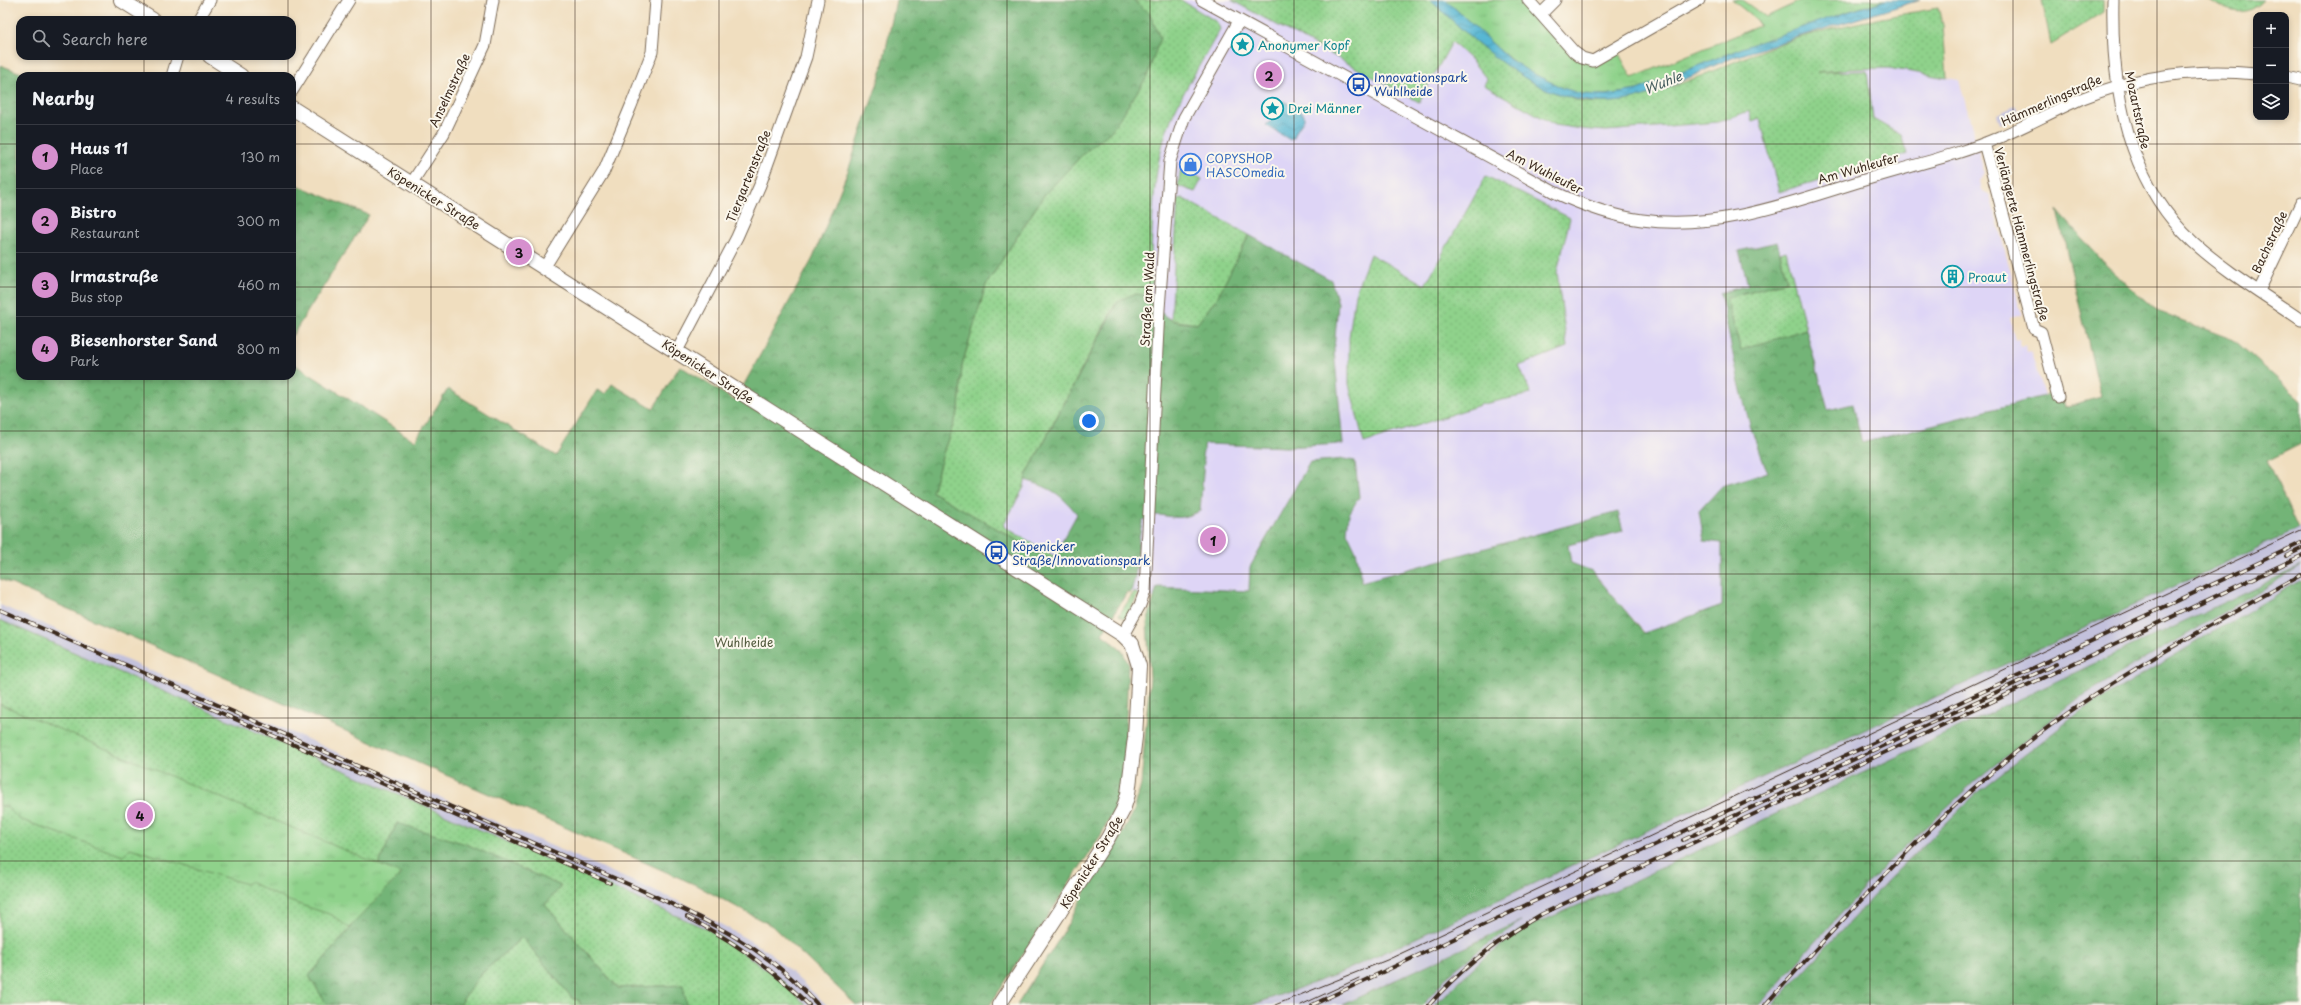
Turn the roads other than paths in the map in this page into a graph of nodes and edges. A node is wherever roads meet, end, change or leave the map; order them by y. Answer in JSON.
{"nodes":[{"id":1,"x":121,"y":0,"type":"edge"},
{"id":2,"x":210,"y":0,"type":"edge"},
{"id":3,"x":349,"y":0,"type":"edge"},
{"id":4,"x":493,"y":0,"type":"edge"},
{"id":5,"x":656,"y":0,"type":"edge"},
{"id":6,"x":818,"y":0,"type":"edge"},
{"id":7,"x":1202,"y":0,"type":"edge"},
{"id":8,"x":1528,"y":0,"type":"edge"},
{"id":9,"x":1555,"y":0,"type":"edge"},
{"id":10,"x":1699,"y":0,"type":"edge"},
{"id":11,"x":2113,"y":0,"type":"edge"},
{"id":12,"x":1541,"y":14,"type":"junction"},
{"id":13,"x":147,"y":16,"type":"edge"},
{"id":14,"x":200,"y":16,"type":"edge"},
{"id":15,"x":1240,"y":21,"type":"junction"},
{"id":16,"x":177,"y":60,"type":"edge"},
{"id":17,"x":216,"y":60,"type":"edge"},
{"id":18,"x":173,"y":72,"type":"edge"},
{"id":19,"x":235,"y":72,"type":"edge"},
{"id":20,"x":2253,"y":74,"type":"edge"},
{"id":21,"x":2289,"y":78,"type":"edge"},
{"id":22,"x":2301,"y":80,"type":"edge"},
{"id":23,"x":296,"y":85,"type":"edge"},
{"id":24,"x":2118,"y":86,"type":"junction"},
{"id":25,"x":296,"y":111,"type":"edge"},
{"id":26,"x":1980,"y":144,"type":"junction"},
{"id":27,"x":411,"y":184,"type":"junction"},
{"id":28,"x":2301,"y":203,"type":"edge"},
{"id":29,"x":544,"y":268,"type":"junction"},
{"id":30,"x":2259,"y":291,"type":"junction"},
{"id":31,"x":2301,"y":320,"type":"edge"},
{"id":32,"x":676,"y":351,"type":"junction"},
{"id":33,"x":2058,"y":397,"type":"dead end"},
{"id":34,"x":1123,"y":635,"type":"junction"},
{"id":35,"x":1000,"y":1005,"type":"edge"}],
"edges":[{"from":1,"to":13,"type":"main road"},
{"from":2,"to":14,"type":"street"},
{"from":3,"to":23,"type":"street"},
{"from":4,"to":27,"type":"street","name":"Anselmstraße"},
{"from":5,"to":29,"type":"street"},
{"from":6,"to":32,"type":"street","name":"Tiergartenstraße"},
{"from":7,"to":15,"type":"street","name":"Am Wuhleufer"},
{"from":8,"to":12,"type":"street"},
{"from":9,"to":12,"type":"street"},
{"from":10,"to":12,"type":"street"},
{"from":11,"to":24,"type":"street","name":"Mozartstraße"},
{"from":15,"to":26,"type":"street","name":"Am Wuhleufer"},
{"from":15,"to":34,"type":"street","name":"Straße am Wald"},
{"from":16,"to":18,"type":"street"},
{"from":17,"to":19,"type":"main road"},
{"from":20,"to":24,"type":"street","name":"Hämmerlingstraße"},
{"from":21,"to":22,"type":"street"},
{"from":24,"to":26,"type":"street","name":"Hämmerlingstraße"},
{"from":24,"to":30,"type":"street","name":"Mozartstraße"},
{"from":25,"to":27,"type":"main road","name":"Köpenicker Straße"},
{"from":26,"to":33,"type":"street","name":"Verlängerte Hämmerlingstraße"},
{"from":27,"to":29,"type":"main road","name":"Köpenicker Straße"},
{"from":28,"to":30,"type":"street","name":"Bachstraße"},
{"from":29,"to":32,"type":"main road","name":"Köpenicker Straße"},
{"from":30,"to":31,"type":"street","name":"Mozartstraße"},
{"from":32,"to":34,"type":"main road","name":"Köpenicker Straße"},
{"from":34,"to":35,"type":"main road","name":"Köpenicker Straße"}]}
